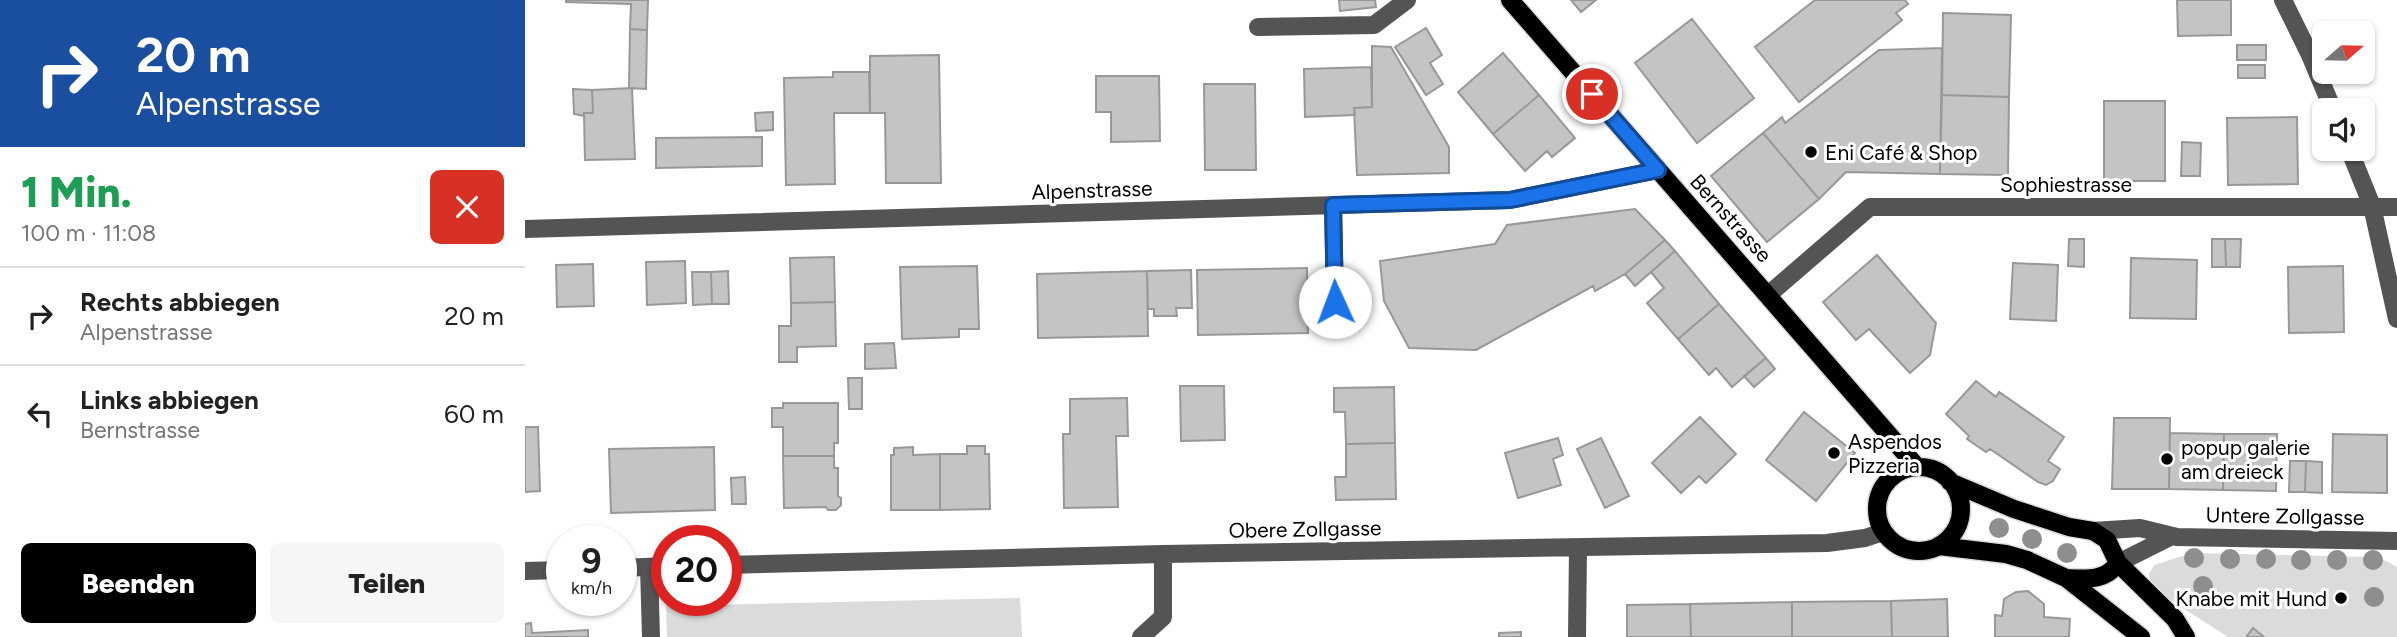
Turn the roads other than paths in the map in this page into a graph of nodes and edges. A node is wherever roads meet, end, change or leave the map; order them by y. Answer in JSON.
{"nodes":[{"id":1,"x":1407,"y":0,"type":"edge"},
{"id":2,"x":1510,"y":0,"type":"edge"},
{"id":3,"x":2283,"y":0,"type":"edge"},
{"id":4,"x":1258,"y":27,"type":"dead end"},
{"id":5,"x":2328,"y":98,"type":"edge"},
{"id":6,"x":2354,"y":161,"type":"edge"},
{"id":7,"x":1658,"y":170,"type":"junction"},
{"id":8,"x":1333,"y":205,"type":"junction"},
{"id":9,"x":2372,"y":206,"type":"junction"},
{"id":10,"x":2397,"y":207,"type":"edge"},
{"id":11,"x":525,"y":229,"type":"edge"},
{"id":12,"x":1768,"y":295,"type":"junction"},
{"id":13,"x":1335,"y":302,"type":"dead end"},
{"id":14,"x":2397,"y":318,"type":"edge"},
{"id":15,"x":1917,"y":467,"type":"junction"},
{"id":16,"x":1950,"y":482,"type":"junction"},
{"id":17,"x":2093,"y":531,"type":"junction"},
{"id":18,"x":1883,"y":532,"type":"junction"},
{"id":19,"x":2172,"y":536,"type":"junction"},
{"id":20,"x":2397,"y":541,"type":"edge"},
{"id":21,"x":1940,"y":546,"type":"junction"},
{"id":22,"x":1578,"y":548,"type":"junction"},
{"id":23,"x":1163,"y":554,"type":"junction"},
{"id":24,"x":2118,"y":563,"type":"junction"},
{"id":25,"x":742,"y":565,"type":"edge"},
{"id":26,"x":546,"y":570,"type":"edge"},
{"id":27,"x":525,"y":571,"type":"edge"},
{"id":28,"x":2066,"y":578,"type":"junction"},
{"id":29,"x":654,"y":616,"type":"edge"},
{"id":30,"x":1163,"y":617,"type":"junction"},
{"id":31,"x":652,"y":637,"type":"edge"},
{"id":32,"x":1141,"y":637,"type":"edge"},
{"id":33,"x":1164,"y":637,"type":"edge"},
{"id":34,"x":1577,"y":637,"type":"edge"},
{"id":35,"x":2141,"y":637,"type":"edge"},
{"id":36,"x":2186,"y":637,"type":"edge"}],
"edges":[{"from":1,"to":4,"type":"street"},
{"from":2,"to":7,"type":"main road","name":"Bernstrasse"},
{"from":3,"to":5,"type":"street"},
{"from":6,"to":9,"type":"street"},
{"from":7,"to":8,"type":"street","name":"Alpenstrasse"},
{"from":7,"to":12,"type":"main road","name":"Bernstrasse"},
{"from":8,"to":11,"type":"street","name":"Alpenstrasse"},
{"from":8,"to":13,"type":"street"},
{"from":9,"to":10,"type":"street","name":"Sophiestrasse"},
{"from":9,"to":12,"type":"street","name":"Sophiestrasse"},
{"from":9,"to":14,"type":"street"},
{"from":12,"to":15,"type":"main road","name":"Bernstrasse"},
{"from":15,"to":16,"type":"main road","name":"Bernstrasse"},
{"from":15,"to":18,"type":"main road"},
{"from":16,"to":17,"type":"main road","name":"Bernstrasse"},
{"from":16,"to":21,"type":"main road"},
{"from":17,"to":19,"type":"street","name":"Untere Zollgasse"},
{"from":17,"to":24,"type":"main road"},
{"from":18,"to":21,"type":"main road"},
{"from":18,"to":22,"type":"street","name":"Obere Zollgasse"},
{"from":19,"to":20,"type":"street","name":"Untere Zollgasse"},
{"from":19,"to":24,"type":"street","name":"Untere Zollgasse"},
{"from":21,"to":28,"type":"main road"},
{"from":22,"to":23,"type":"street","name":"Obere Zollgasse"},
{"from":22,"to":34,"type":"street"},
{"from":23,"to":25,"type":"street","name":"Obere Zollgasse"},
{"from":23,"to":30,"type":"street"},
{"from":24,"to":28,"type":"main road"},
{"from":24,"to":36,"type":"main road"},
{"from":26,"to":27,"type":"street"},
{"from":28,"to":35,"type":"main road"},
{"from":29,"to":31,"type":"street"},
{"from":30,"to":32,"type":"street"},
{"from":30,"to":33,"type":"street"}]}
